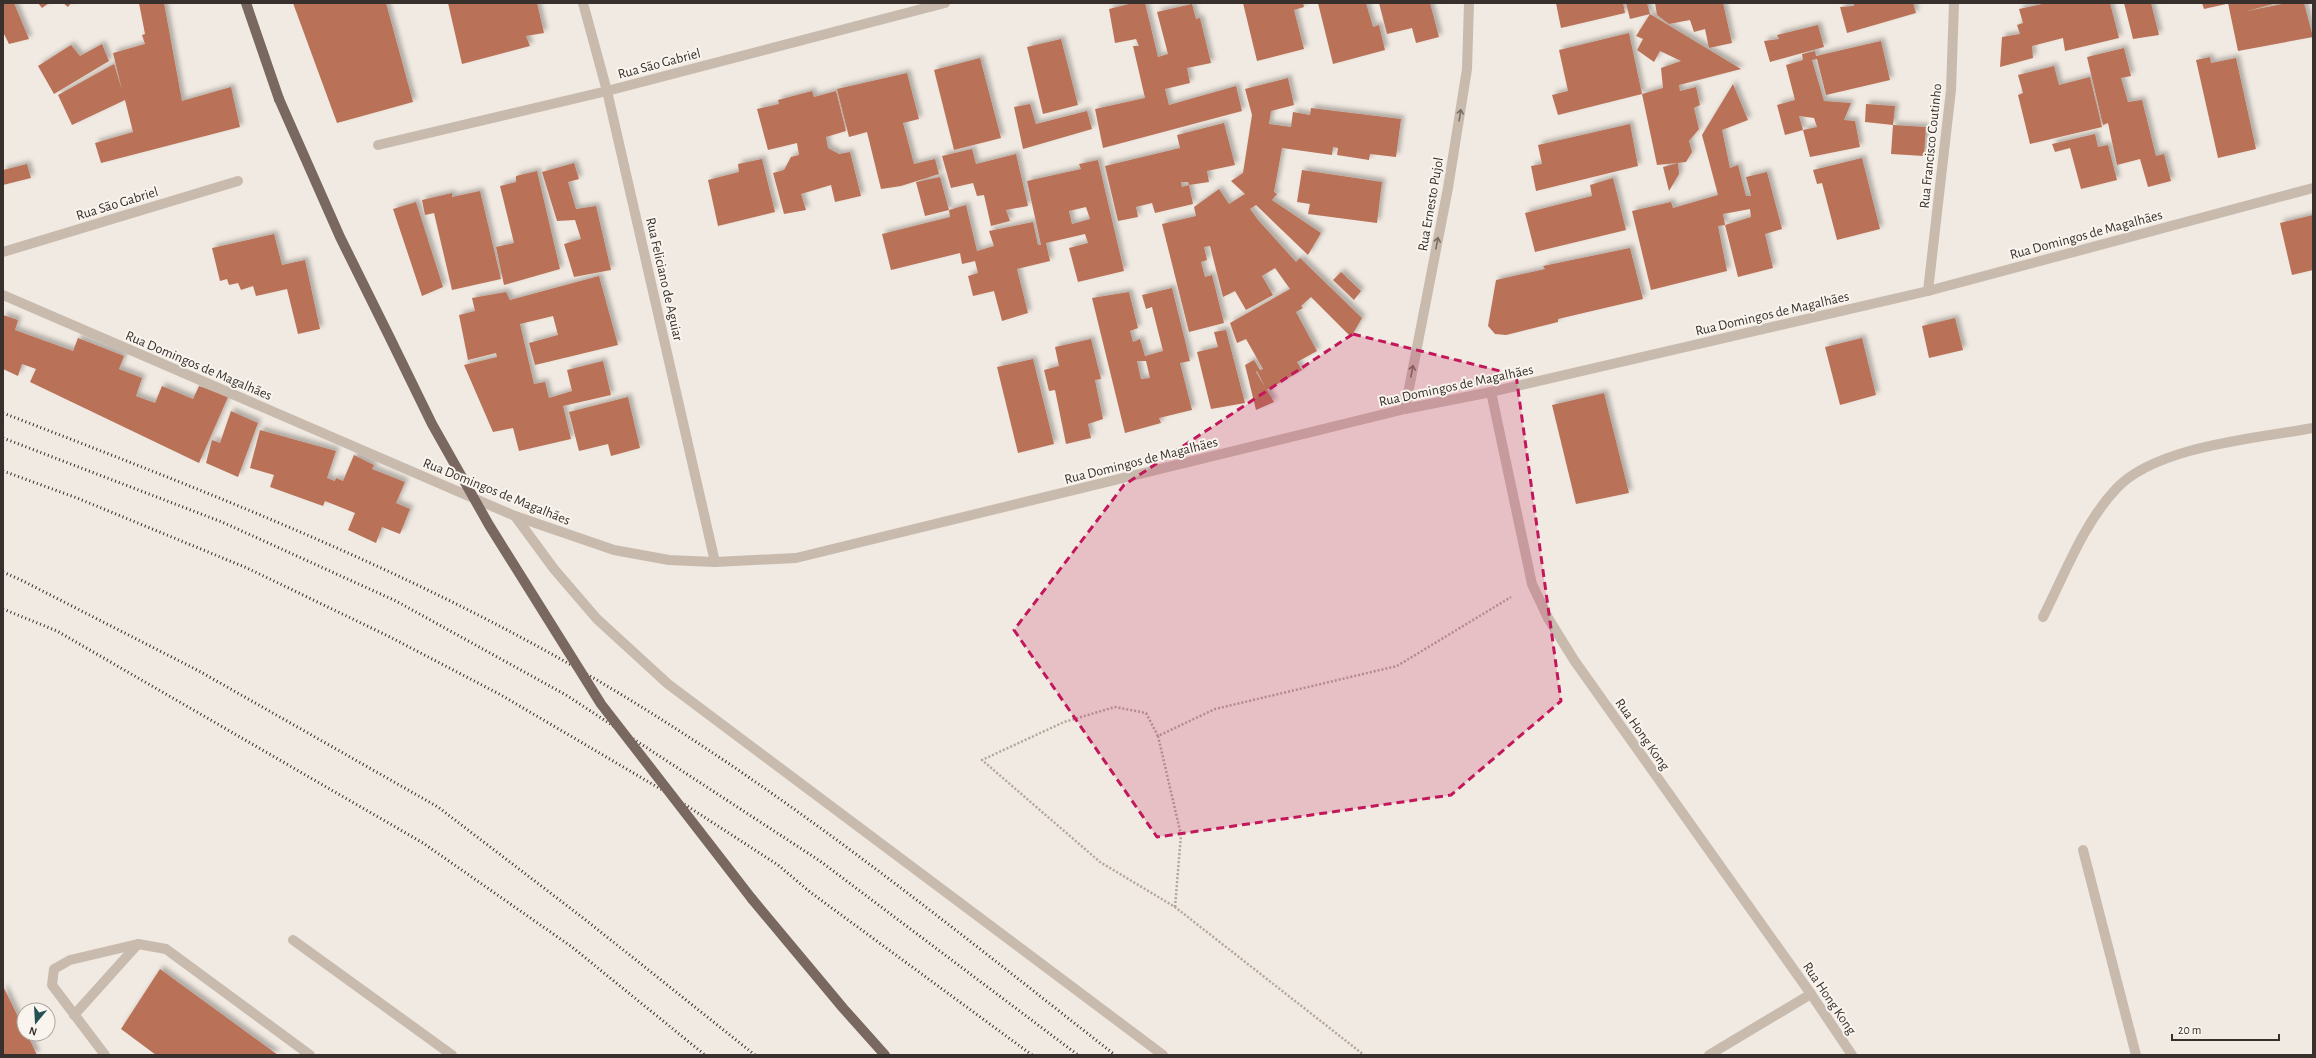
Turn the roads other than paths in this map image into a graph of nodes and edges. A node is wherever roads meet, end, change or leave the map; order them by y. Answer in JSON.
{"nodes":[{"id":1,"x":246,"y":3,"type":"edge"},
{"id":2,"x":583,"y":3,"type":"edge"},
{"id":3,"x":946,"y":3,"type":"edge"},
{"id":4,"x":1470,"y":3,"type":"edge"},
{"id":5,"x":1954,"y":3,"type":"edge"},
{"id":6,"x":607,"y":91,"type":"junction"},
{"id":7,"x":378,"y":145,"type":"dead end"},
{"id":8,"x":238,"y":181,"type":"dead end"},
{"id":9,"x":2313,"y":188,"type":"edge"},
{"id":10,"x":3,"y":252,"type":"edge"},
{"id":11,"x":1928,"y":291,"type":"junction"},
{"id":12,"x":3,"y":295,"type":"edge"},
{"id":13,"x":1491,"y":392,"type":"junction"},
{"id":14,"x":1405,"y":409,"type":"junction"},
{"id":15,"x":2313,"y":428,"type":"edge"},
{"id":16,"x":516,"y":516,"type":"junction"},
{"id":17,"x":715,"y":562,"type":"junction"},
{"id":18,"x":2043,"y":617,"type":"dead end"},
{"id":19,"x":2083,"y":850,"type":"dead end"},
{"id":20,"x":293,"y":940,"type":"dead end"},
{"id":21,"x":138,"y":944,"type":"junction"},
{"id":22,"x":1812,"y":994,"type":"junction"},
{"id":23,"x":74,"y":1015,"type":"junction"},
{"id":24,"x":105,"y":1055,"type":"edge"},
{"id":25,"x":310,"y":1055,"type":"edge"},
{"id":26,"x":452,"y":1055,"type":"edge"},
{"id":27,"x":885,"y":1055,"type":"edge"},
{"id":28,"x":1163,"y":1055,"type":"edge"},
{"id":29,"x":1709,"y":1055,"type":"edge"},
{"id":30,"x":1852,"y":1055,"type":"edge"},
{"id":31,"x":2136,"y":1055,"type":"edge"}],
"edges":[{"from":1,"to":27,"type":"main road","bridge":true},
{"from":2,"to":6,"type":"street","name":"Rua Feliciano de Aguiar"},
{"from":3,"to":6,"type":"street","name":"Rua São Gabriel"},
{"from":14,"to":4,"type":"street","name":"Rua Ernesto Pujol","one_way":true},
{"from":5,"to":11,"type":"street","name":"Rua Francisco Coutinho"},
{"from":6,"to":7,"type":"street","name":"Rua São Gabriel"},
{"from":6,"to":17,"type":"street","name":"Rua Feliciano de Aguiar"},
{"from":8,"to":10,"type":"street","name":"Rua São Gabriel"},
{"from":9,"to":11,"type":"street","name":"Rua Domingos de Magalhães"},
{"from":11,"to":13,"type":"street","name":"Rua Domingos de Magalhães"},
{"from":12,"to":16,"type":"street","name":"Rua Domingos de Magalhães"},
{"from":13,"to":14,"type":"street","name":"Rua Domingos de Magalhães"},
{"from":13,"to":22,"type":"street","name":"Rua Hong Kong"},
{"from":14,"to":17,"type":"street","name":"Rua Domingos de Magalhães"},
{"from":15,"to":18,"type":"street"},
{"from":16,"to":17,"type":"street","name":"Rua Domingos de Magalhães"},
{"from":16,"to":28,"type":"street"},
{"from":19,"to":31,"type":"street"},
{"from":20,"to":26,"type":"street"},
{"from":21,"to":23,"type":"street"},
{"from":21,"to":23,"type":"street"},
{"from":21,"to":25,"type":"street"},
{"from":22,"to":29,"type":"street"},
{"from":22,"to":30,"type":"street","name":"Rua Hong Kong"},
{"from":23,"to":24,"type":"street"}]}
